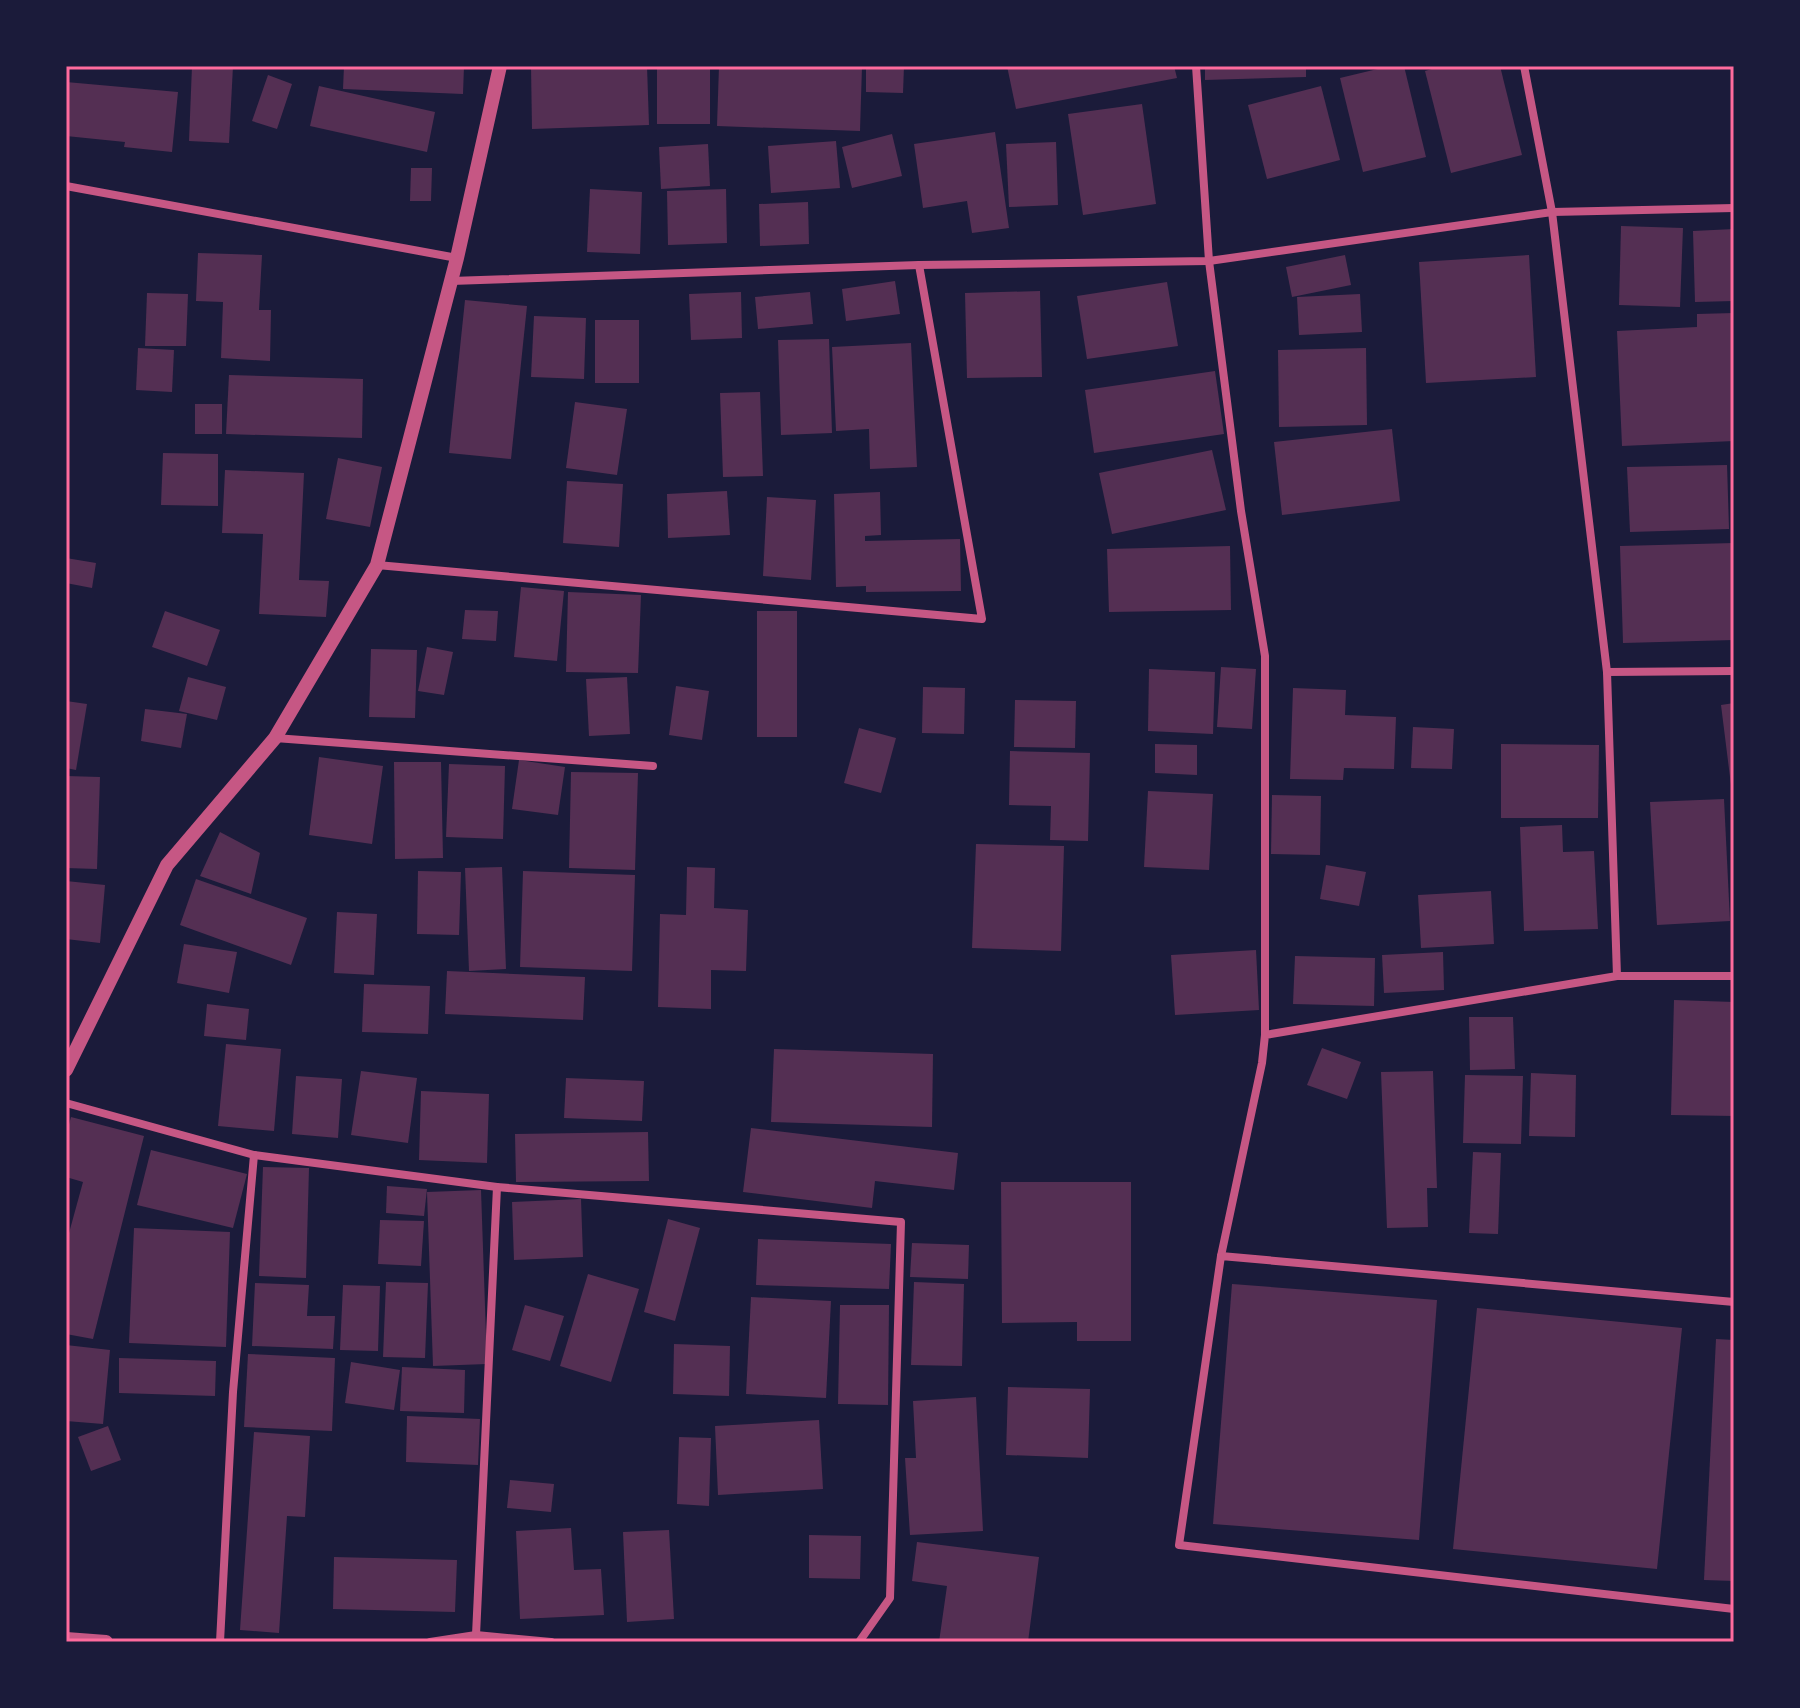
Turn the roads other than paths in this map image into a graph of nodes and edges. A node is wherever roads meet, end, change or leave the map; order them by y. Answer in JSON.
{"nodes":[{"id":1,"x":500,"y":66,"type":"edge"},
{"id":2,"x":1196,"y":66,"type":"edge"},
{"id":3,"x":1524,"y":66,"type":"edge"},
{"id":4,"x":66,"y":186,"type":"edge"},
{"id":5,"x":1734,"y":208,"type":"edge"},
{"id":6,"x":1552,"y":212,"type":"junction"},
{"id":7,"x":457,"y":258,"type":"junction"},
{"id":8,"x":1209,"y":261,"type":"junction"},
{"id":9,"x":919,"y":265,"type":"junction"},
{"id":10,"x":450,"y":281,"type":"junction"},
{"id":11,"x":377,"y":565,"type":"junction"},
{"id":12,"x":1734,"y":671,"type":"edge"},
{"id":13,"x":1607,"y":672,"type":"junction"},
{"id":14,"x":275,"y":738,"type":"junction"},
{"id":15,"x":653,"y":766,"type":"dead end"},
{"id":16,"x":1617,"y":976,"type":"junction"},
{"id":17,"x":1734,"y":976,"type":"edge"},
{"id":18,"x":1265,"y":1035,"type":"junction"},
{"id":19,"x":66,"y":1070,"type":"edge"},
{"id":20,"x":66,"y":1103,"type":"edge"},
{"id":21,"x":254,"y":1155,"type":"junction"},
{"id":22,"x":497,"y":1187,"type":"junction"},
{"id":23,"x":1221,"y":1256,"type":"junction"},
{"id":24,"x":1734,"y":1302,"type":"edge"},
{"id":25,"x":1734,"y":1609,"type":"edge"},
{"id":26,"x":476,"y":1635,"type":"junction"},
{"id":27,"x":66,"y":1639,"type":"edge"},
{"id":28,"x":106,"y":1642,"type":"edge"},
{"id":29,"x":220,"y":1642,"type":"edge"},
{"id":30,"x":430,"y":1642,"type":"edge"},
{"id":31,"x":551,"y":1642,"type":"edge"},
{"id":32,"x":859,"y":1642,"type":"edge"}],
"edges":[{"from":1,"to":7,"type":"street"},
{"from":2,"to":8,"type":"street"},
{"from":3,"to":6,"type":"street"},
{"from":4,"to":7,"type":"street"},
{"from":5,"to":6,"type":"street"},
{"from":6,"to":8,"type":"street"},
{"from":6,"to":13,"type":"street"},
{"from":7,"to":10,"type":"street"},
{"from":8,"to":9,"type":"street"},
{"from":8,"to":18,"type":"street"},
{"from":9,"to":10,"type":"street"},
{"from":9,"to":11,"type":"street"},
{"from":10,"to":11,"type":"street"},
{"from":11,"to":14,"type":"street"},
{"from":12,"to":13,"type":"street"},
{"from":13,"to":16,"type":"street"},
{"from":14,"to":15,"type":"street"},
{"from":14,"to":19,"type":"street"},
{"from":16,"to":17,"type":"street"},
{"from":16,"to":18,"type":"street"},
{"from":18,"to":23,"type":"street"},
{"from":20,"to":21,"type":"street"},
{"from":21,"to":22,"type":"street"},
{"from":21,"to":29,"type":"street"},
{"from":22,"to":26,"type":"street"},
{"from":22,"to":32,"type":"street"},
{"from":23,"to":24,"type":"street"},
{"from":23,"to":25,"type":"street"},
{"from":26,"to":30,"type":"street"},
{"from":26,"to":31,"type":"street"},
{"from":27,"to":28,"type":"street"}]}
